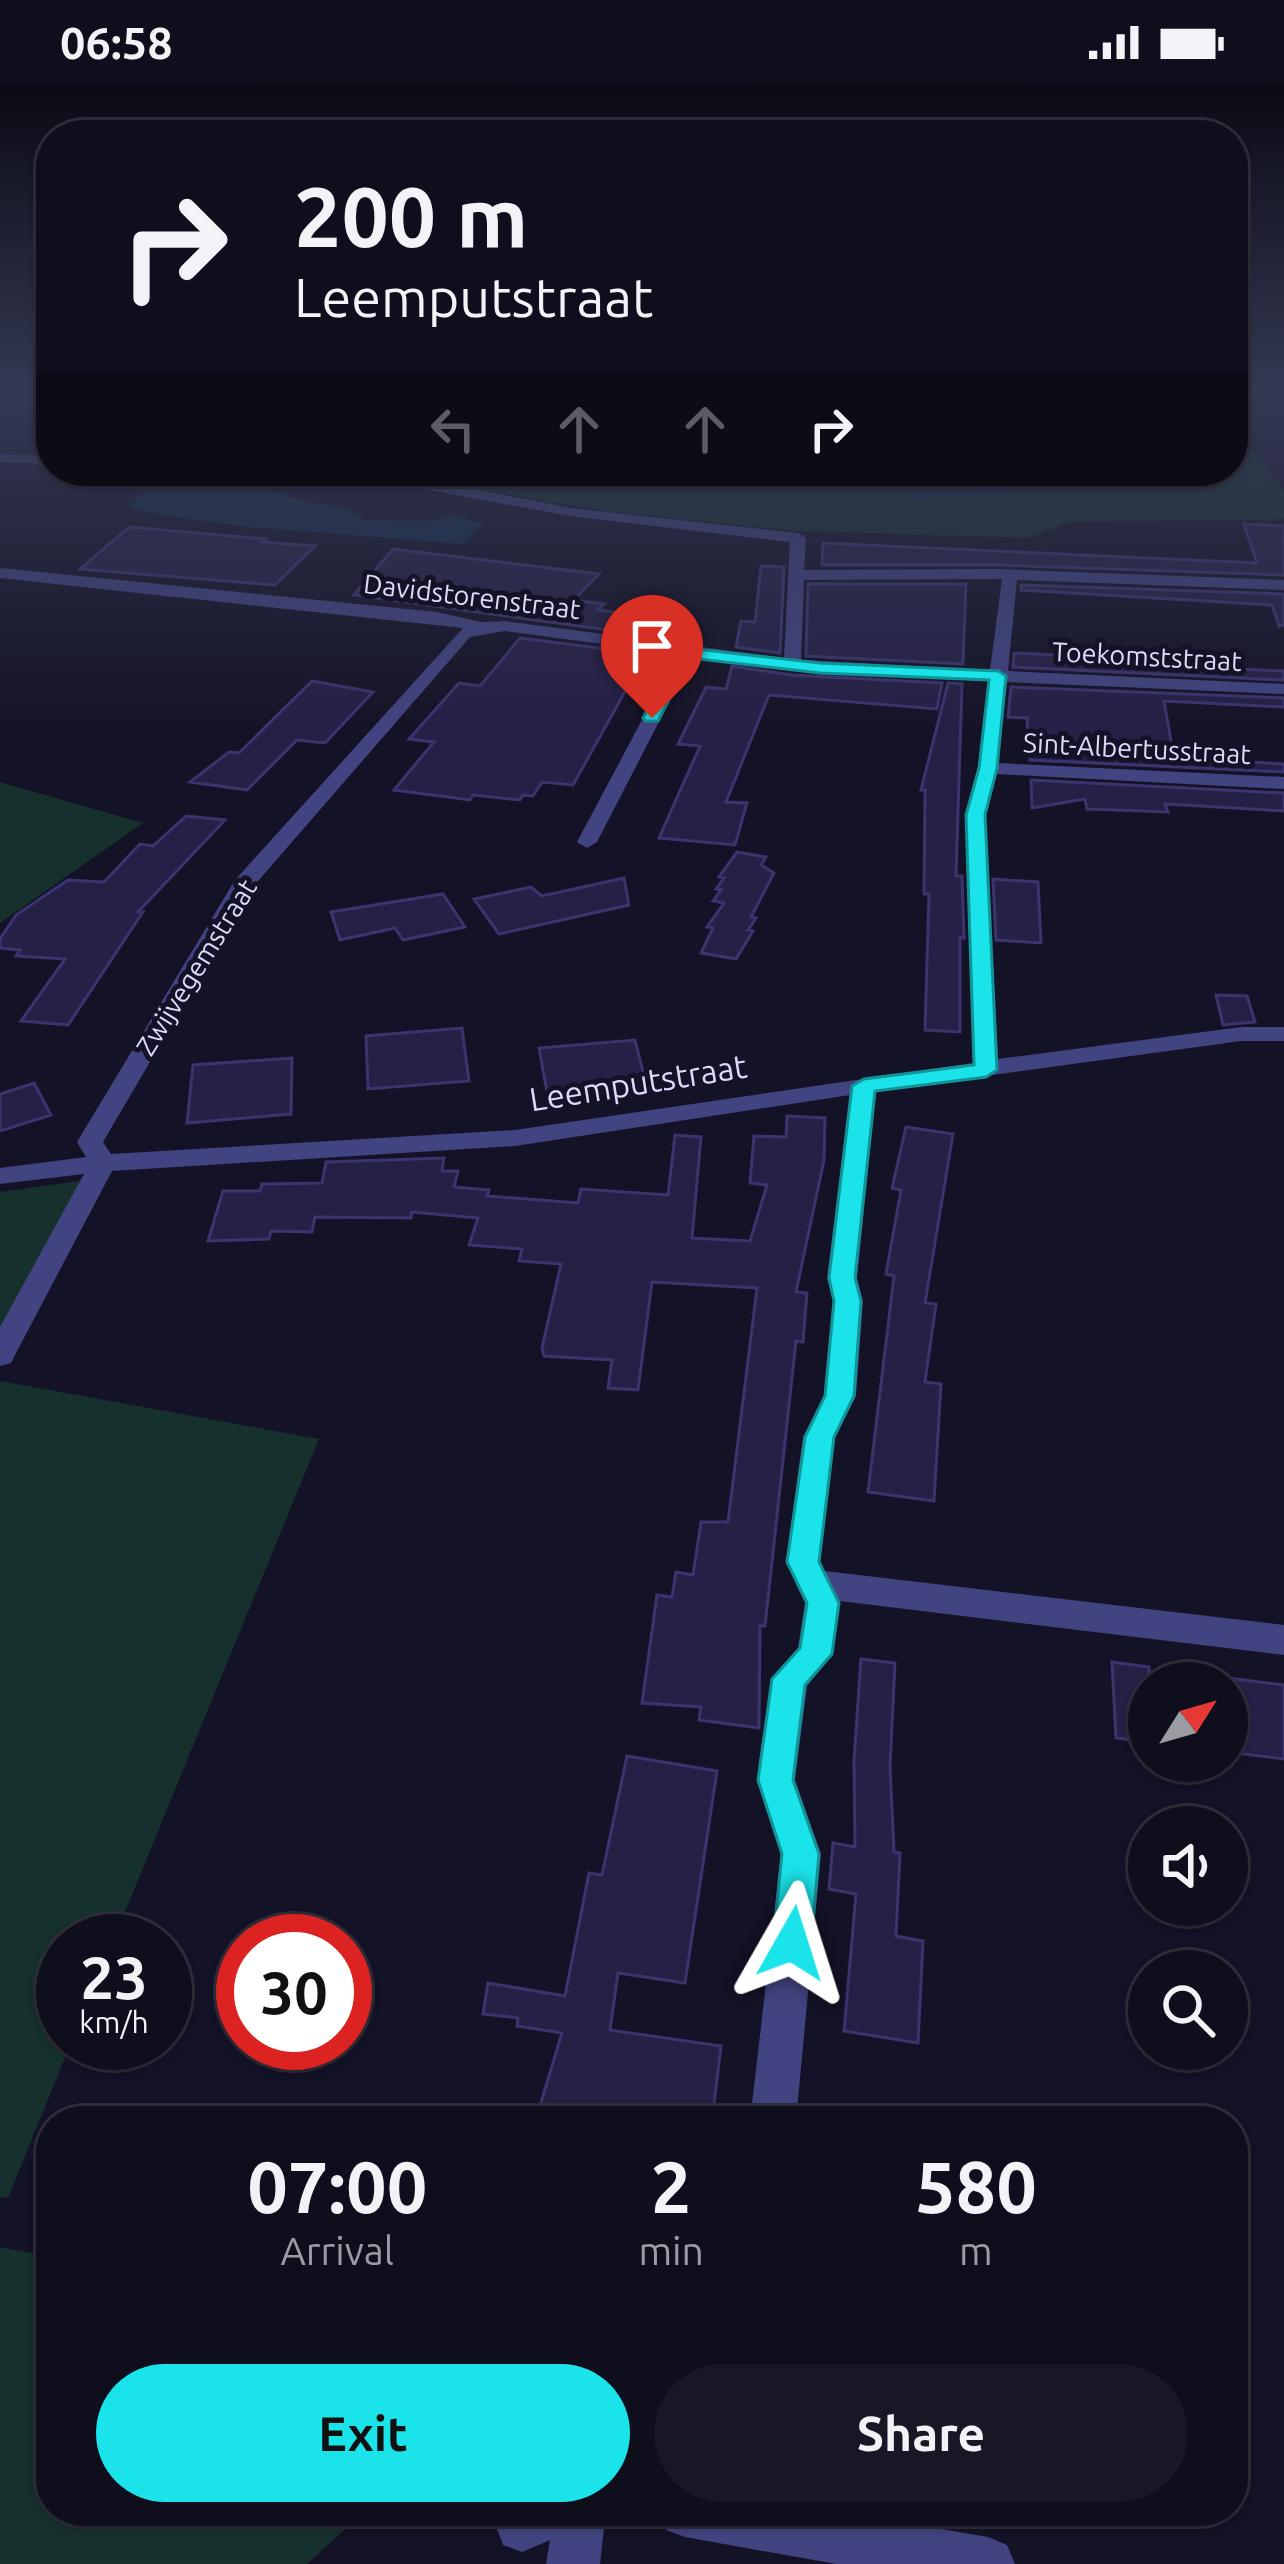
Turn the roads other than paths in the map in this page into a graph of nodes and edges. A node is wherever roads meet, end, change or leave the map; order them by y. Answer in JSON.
{"nodes":[{"id":1,"x":523,"y":503,"type":"edge"},
{"id":2,"x":0,"y":573,"type":"edge"},
{"id":3,"x":798,"y":574,"type":"junction"},
{"id":4,"x":1010,"y":574,"type":"junction"},
{"id":5,"x":1284,"y":585,"type":"edge"},
{"id":6,"x":481,"y":627,"type":"junction"},
{"id":7,"x":686,"y":653,"type":"junction"},
{"id":8,"x":792,"y":666,"type":"junction"},
{"id":9,"x":998,"y":676,"type":"junction"},
{"id":10,"x":1284,"y":689,"type":"edge"},
{"id":11,"x":988,"y":768,"type":"junction"},
{"id":12,"x":1284,"y":782,"type":"edge"},
{"id":13,"x":587,"y":842,"type":"dead end"},
{"id":14,"x":1284,"y":1034,"type":"edge"},
{"id":15,"x":986,"y":1070,"type":"junction"},
{"id":16,"x":864,"y":1086,"type":"junction"},
{"id":17,"x":103,"y":1163,"type":"junction"},
{"id":18,"x":0,"y":1176,"type":"edge"},
{"id":19,"x":0,"y":1355,"type":"edge"},
{"id":20,"x":814,"y":1584,"type":"junction"},
{"id":21,"x":1284,"y":1640,"type":"edge"},
{"id":22,"x":775,"y":2106,"type":"edge"},
{"id":23,"x":578,"y":2526,"type":"edge"},
{"id":24,"x":771,"y":2526,"type":"edge"},
{"id":25,"x":573,"y":2564,"type":"edge"},
{"id":26,"x":988,"y":2564,"type":"edge"}],
"edges":[{"from":1,"to":3,"type":"street"},
{"from":2,"to":6,"type":"street","name":"Davidstorenstraat"},
{"from":3,"to":4,"type":"street"},
{"from":3,"to":8,"type":"street"},
{"from":4,"to":5,"type":"street"},
{"from":4,"to":9,"type":"street"},
{"from":6,"to":7,"type":"street","name":"Davidstorenstraat"},
{"from":6,"to":17,"type":"street","name":"Zwijvegemstraat"},
{"from":7,"to":8,"type":"street","name":"Davidstorenstraat"},
{"from":7,"to":13,"type":"street"},
{"from":8,"to":9,"type":"street","name":"Toekomststraat"},
{"from":9,"to":10,"type":"street","name":"Toekomststraat"},
{"from":9,"to":11,"type":"street"},
{"from":11,"to":12,"type":"street","name":"Sint-Albertusstraat"},
{"from":11,"to":15,"type":"street"},
{"from":14,"to":15,"type":"street","name":"Leemputstraat"},
{"from":15,"to":16,"type":"street","name":"Leemputstraat"},
{"from":16,"to":17,"type":"street","name":"Leemputstraat"},
{"from":16,"to":20,"type":"street"},
{"from":17,"to":18,"type":"street","name":"Leemputstraat"},
{"from":17,"to":19,"type":"street","name":"Zwijvegemstraat"},
{"from":20,"to":21,"type":"street"},
{"from":20,"to":22,"type":"street"},
{"from":23,"to":25,"type":"street"},
{"from":24,"to":26,"type":"street"}]}
